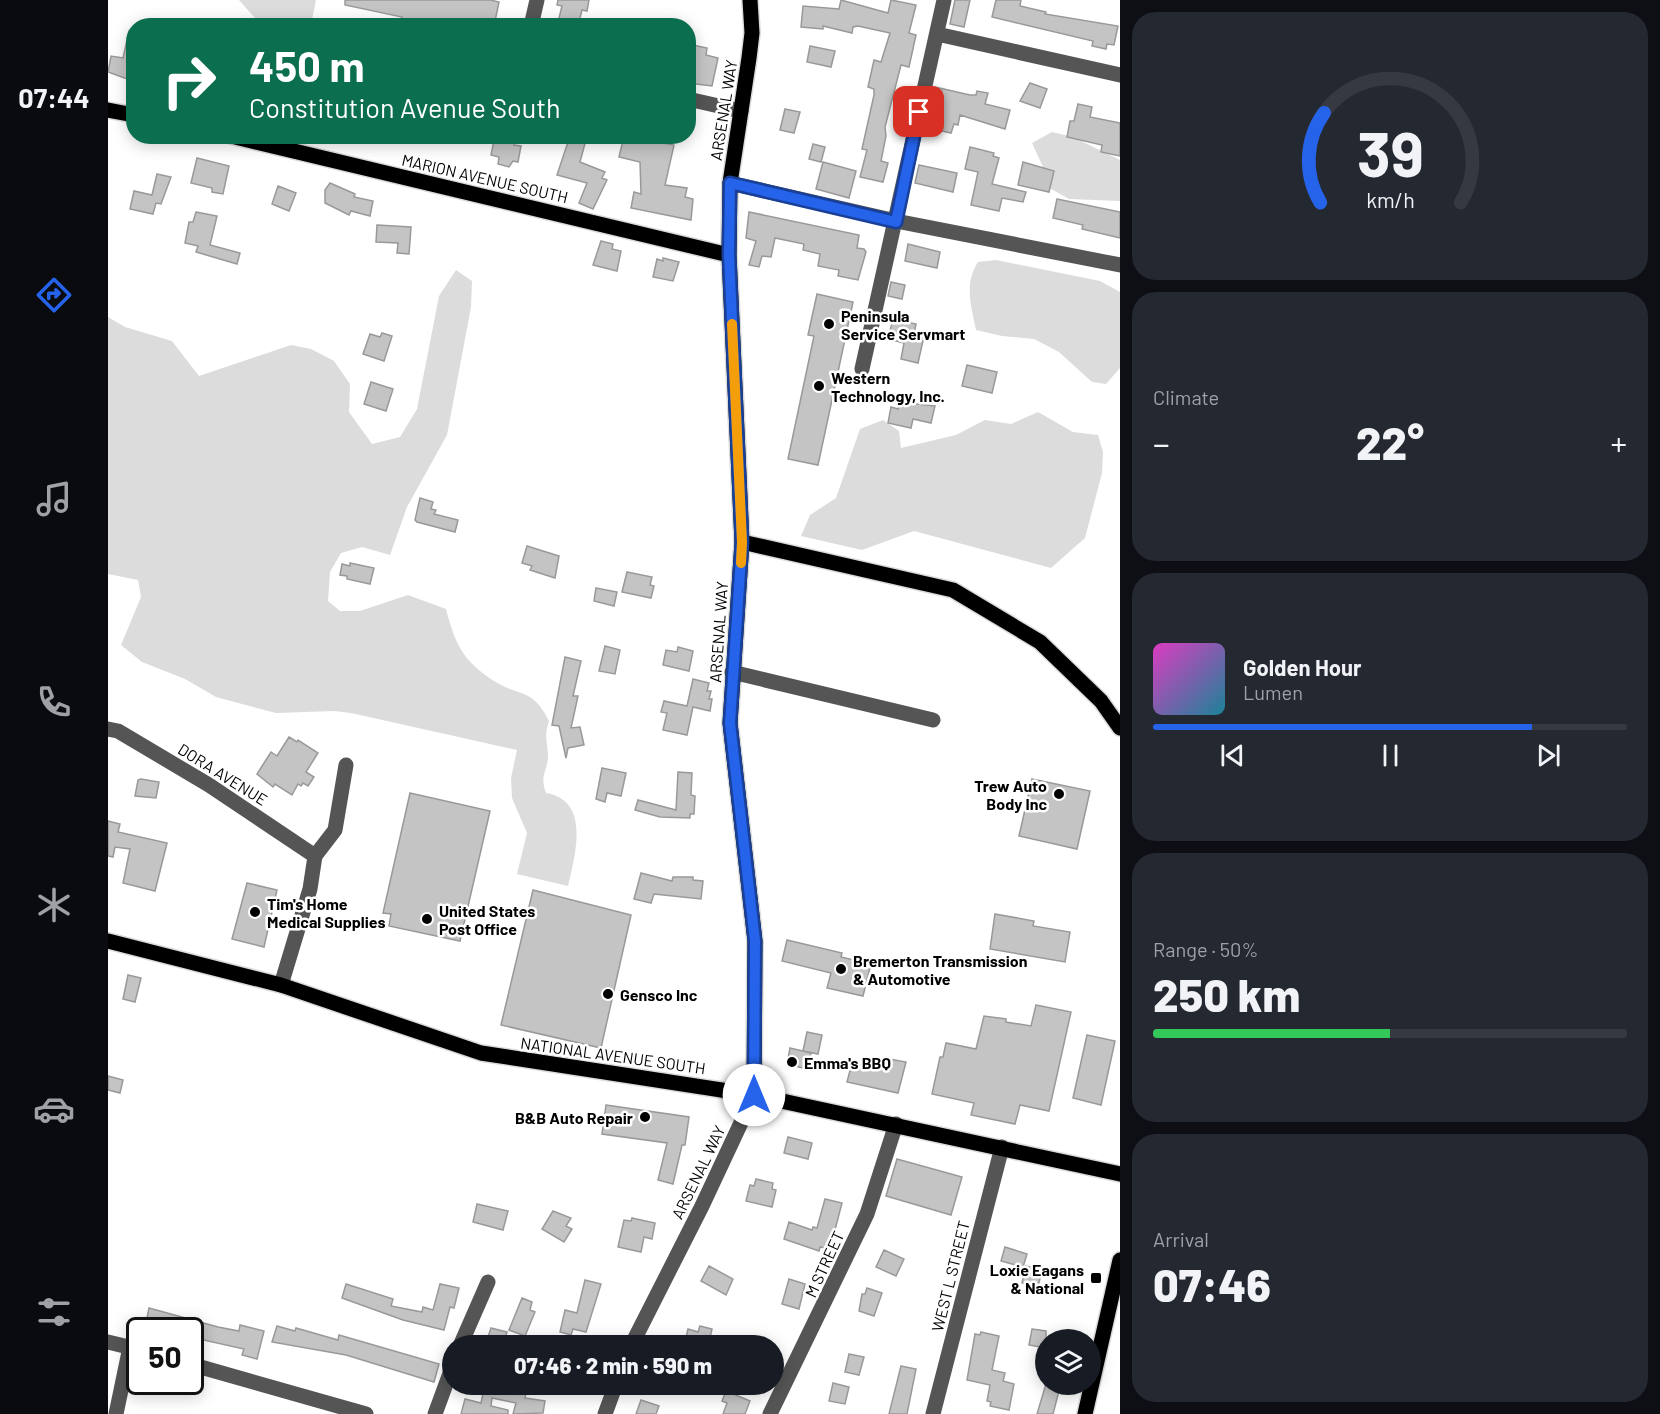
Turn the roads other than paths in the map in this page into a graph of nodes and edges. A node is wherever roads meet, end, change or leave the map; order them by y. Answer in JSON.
{"nodes":[{"id":1,"x":537,"y":0,"type":"edge"},
{"id":2,"x":750,"y":0,"type":"edge"},
{"id":3,"x":944,"y":0,"type":"edge"},
{"id":4,"x":533,"y":18,"type":"edge"},
{"id":5,"x":937,"y":34,"type":"junction"},
{"id":6,"x":1120,"y":75,"type":"edge"},
{"id":7,"x":696,"y":101,"type":"edge"},
{"id":8,"x":108,"y":110,"type":"edge"},
{"id":9,"x":741,"y":111,"type":"junction"},
{"id":10,"x":126,"y":113,"type":"edge"},
{"id":11,"x":264,"y":144,"type":"edge"},
{"id":12,"x":730,"y":183,"type":"junction"},
{"id":13,"x":896,"y":222,"type":"junction"},
{"id":14,"x":729,"y":255,"type":"junction"},
{"id":15,"x":1120,"y":265,"type":"edge"},
{"id":16,"x":862,"y":369,"type":"dead end"},
{"id":17,"x":742,"y":542,"type":"junction"},
{"id":18,"x":732,"y":672,"type":"junction"},
{"id":19,"x":933,"y":720,"type":"dead end"},
{"id":20,"x":1120,"y":728,"type":"edge"},
{"id":21,"x":108,"y":729,"type":"edge"},
{"id":22,"x":346,"y":765,"type":"dead end"},
{"id":23,"x":315,"y":856,"type":"junction"},
{"id":24,"x":108,"y":941,"type":"edge"},
{"id":25,"x":281,"y":985,"type":"junction"},
{"id":26,"x":754,"y":1095,"type":"junction"},
{"id":27,"x":896,"y":1124,"type":"junction"},
{"id":28,"x":1002,"y":1147,"type":"junction"},
{"id":29,"x":1120,"y":1174,"type":"edge"},
{"id":30,"x":1120,"y":1260,"type":"edge"},
{"id":31,"x":488,"y":1282,"type":"dead end"},
{"id":32,"x":465,"y":1335,"type":"edge"},
{"id":33,"x":637,"y":1335,"type":"edge"},
{"id":34,"x":108,"y":1342,"type":"edge"},
{"id":35,"x":126,"y":1347,"type":"edge"},
{"id":36,"x":204,"y":1368,"type":"edge"},
{"id":37,"x":126,"y":1380,"type":"edge"},
{"id":38,"x":442,"y":1395,"type":"edge"},
{"id":39,"x":612,"y":1395,"type":"edge"},
{"id":40,"x":116,"y":1414,"type":"edge"},
{"id":41,"x":366,"y":1414,"type":"edge"},
{"id":42,"x":435,"y":1414,"type":"edge"},
{"id":43,"x":605,"y":1414,"type":"edge"},
{"id":44,"x":770,"y":1414,"type":"edge"},
{"id":45,"x":933,"y":1414,"type":"edge"},
{"id":46,"x":1085,"y":1414,"type":"edge"}],
"edges":[{"from":1,"to":4,"type":"street"},
{"from":2,"to":9,"type":"main road","name":"ARSENAL WAY"},
{"from":3,"to":5,"type":"street"},
{"from":5,"to":6,"type":"street"},
{"from":5,"to":13,"type":"street"},
{"from":7,"to":9,"type":"street"},
{"from":8,"to":10,"type":"main road"},
{"from":9,"to":12,"type":"main road","name":"ARSENAL WAY"},
{"from":11,"to":14,"type":"main road","name":"MARION AVENUE SOUTH"},
{"from":12,"to":13,"type":"street"},
{"from":12,"to":14,"type":"main road","name":"ARSENAL WAY"},
{"from":13,"to":15,"type":"street"},
{"from":13,"to":16,"type":"street"},
{"from":14,"to":17,"type":"main road","name":"ARSENAL WAY"},
{"from":17,"to":18,"type":"main road","name":"ARSENAL WAY"},
{"from":17,"to":20,"type":"main road"},
{"from":18,"to":19,"type":"street"},
{"from":18,"to":26,"type":"main road","name":"ARSENAL WAY"},
{"from":21,"to":23,"type":"street","name":"DORA AVENUE"},
{"from":22,"to":23,"type":"street"},
{"from":23,"to":25,"type":"street"},
{"from":24,"to":25,"type":"main road","name":"NATIONAL AVENUE SOUTH"},
{"from":25,"to":26,"type":"main road","name":"NATIONAL AVENUE SOUTH"},
{"from":26,"to":27,"type":"main road","name":"NATIONAL AVENUE SOUTH"},
{"from":26,"to":33,"type":"street","name":"ARSENAL WAY"},
{"from":27,"to":28,"type":"main road","name":"NATIONAL AVENUE SOUTH"},
{"from":27,"to":44,"type":"street","name":"M STREET"},
{"from":28,"to":29,"type":"main road","name":"NATIONAL AVENUE SOUTH"},
{"from":28,"to":45,"type":"street","name":"WEST L STREET"},
{"from":30,"to":46,"type":"main road"},
{"from":31,"to":32,"type":"street"},
{"from":34,"to":35,"type":"street"},
{"from":36,"to":41,"type":"street"},
{"from":37,"to":40,"type":"street"},
{"from":38,"to":42,"type":"street"},
{"from":39,"to":43,"type":"street"}]}
